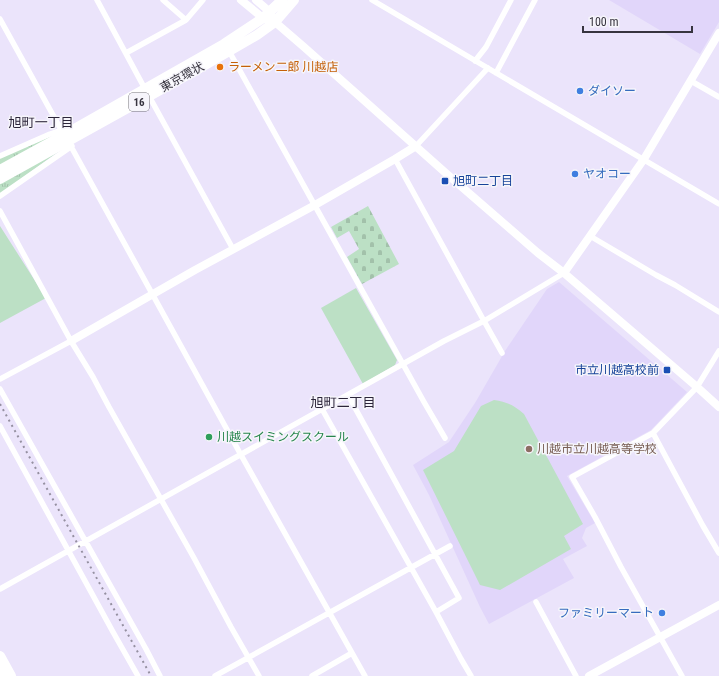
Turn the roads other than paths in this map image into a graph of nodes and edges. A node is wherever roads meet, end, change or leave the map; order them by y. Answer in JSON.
{"nodes":[{"id":1,"x":96,"y":0,"type":"edge"},
{"id":2,"x":164,"y":0,"type":"edge"},
{"id":3,"x":203,"y":0,"type":"edge"},
{"id":4,"x":241,"y":0,"type":"edge"},
{"id":5,"x":256,"y":0,"type":"edge"},
{"id":6,"x":282,"y":0,"type":"edge"},
{"id":7,"x":294,"y":0,"type":"edge"},
{"id":8,"x":374,"y":0,"type":"edge"},
{"id":9,"x":511,"y":0,"type":"edge"},
{"id":10,"x":535,"y":0,"type":"edge"},
{"id":11,"x":266,"y":15,"type":"junction"},
{"id":12,"x":0,"y":19,"type":"edge"},
{"id":13,"x":186,"y":20,"type":"junction"},
{"id":14,"x":275,"y":22,"type":"junction"},
{"id":15,"x":719,"y":33,"type":"edge"},
{"id":16,"x":229,"y":51,"type":"junction"},
{"id":17,"x":126,"y":53,"type":"junction"},
{"id":18,"x":476,"y":61,"type":"junction"},
{"id":19,"x":488,"y":68,"type":"junction"},
{"id":20,"x":496,"y":73,"type":"junction"},
{"id":21,"x":691,"y":81,"type":"junction"},
{"id":22,"x":147,"y":93,"type":"junction"},
{"id":23,"x":719,"y":97,"type":"edge"},
{"id":24,"x":66,"y":138,"type":"junction"},
{"id":25,"x":416,"y":146,"type":"junction"},
{"id":26,"x":0,"y":156,"type":"edge"},
{"id":27,"x":395,"y":159,"type":"junction"},
{"id":28,"x":644,"y":159,"type":"junction"},
{"id":29,"x":0,"y":170,"type":"edge"},
{"id":30,"x":0,"y":179,"type":"edge"},
{"id":31,"x":0,"y":196,"type":"edge"},
{"id":32,"x":719,"y":204,"type":"edge"},
{"id":33,"x":315,"y":205,"type":"junction"},
{"id":34,"x":0,"y":211,"type":"edge"},
{"id":35,"x":590,"y":236,"type":"junction"},
{"id":36,"x":233,"y":249,"type":"junction"},
{"id":37,"x":564,"y":272,"type":"junction"},
{"id":38,"x":153,"y":294,"type":"junction"},
{"id":39,"x":719,"y":312,"type":"edge"},
{"id":40,"x":484,"y":321,"type":"junction"},
{"id":41,"x":72,"y":341,"type":"junction"},
{"id":42,"x":719,"y":351,"type":"edge"},
{"id":43,"x":502,"y":353,"type":"dead end"},
{"id":44,"x":403,"y":364,"type":"junction"},
{"id":45,"x":0,"y":379,"type":"edge"},
{"id":46,"x":697,"y":387,"type":"junction"},
{"id":47,"x":0,"y":389,"type":"edge"},
{"id":48,"x":348,"y":395,"type":"junction"},
{"id":49,"x":719,"y":407,"type":"edge"},
{"id":50,"x":322,"y":409,"type":"junction"},
{"id":51,"x":0,"y":426,"type":"edge"},
{"id":52,"x":653,"y":434,"type":"junction"},
{"id":53,"x":445,"y":438,"type":"dead end"},
{"id":54,"x":241,"y":455,"type":"junction"},
{"id":55,"x":161,"y":499,"type":"junction"},
{"id":56,"x":85,"y":542,"type":"junction"},
{"id":57,"x":450,"y":546,"type":"dead end"},
{"id":58,"x":68,"y":551,"type":"junction"},
{"id":59,"x":719,"y":553,"type":"edge"},
{"id":60,"x":434,"y":554,"type":"junction"},
{"id":61,"x":410,"y":567,"type":"junction"},
{"id":62,"x":0,"y":589,"type":"edge"},
{"id":63,"x":536,"y":602,"type":"dead end"},
{"id":64,"x":719,"y":605,"type":"edge"},
{"id":65,"x":329,"y":612,"type":"junction"},
{"id":66,"x":436,"y":612,"type":"junction"},
{"id":67,"x":661,"y":637,"type":"junction"},
{"id":68,"x":352,"y":653,"type":"junction"},
{"id":69,"x":0,"y":656,"type":"edge"},
{"id":70,"x":248,"y":658,"type":"junction"},
{"id":71,"x":0,"y":671,"type":"edge"},
{"id":72,"x":3,"y":676,"type":"edge"},
{"id":73,"x":11,"y":676,"type":"edge"},
{"id":74,"x":138,"y":676,"type":"edge"},
{"id":75,"x":160,"y":676,"type":"edge"},
{"id":76,"x":214,"y":676,"type":"edge"},
{"id":77,"x":259,"y":676,"type":"edge"},
{"id":78,"x":312,"y":676,"type":"edge"},
{"id":79,"x":365,"y":676,"type":"edge"},
{"id":80,"x":471,"y":676,"type":"edge"},
{"id":81,"x":576,"y":676,"type":"edge"},
{"id":82,"x":589,"y":676,"type":"edge"},
{"id":83,"x":682,"y":676,"type":"edge"}],
"edges":[{"from":1,"to":17,"type":"street"},
{"from":2,"to":13,"type":"street"},
{"from":3,"to":13,"type":"street"},
{"from":4,"to":11,"type":"street"},
{"from":5,"to":11,"type":"street"},
{"from":6,"to":11,"type":"highway","name":"東京環状","number":"16"},
{"from":7,"to":14,"type":"highway","name":"東京環状","number":"16"},
{"from":8,"to":18,"type":"street"},
{"from":9,"to":18,"type":"street"},
{"from":10,"to":20,"type":"street"},
{"from":11,"to":14,"type":"street"},
{"from":11,"to":22,"type":"highway","name":"東京環状","number":"16"},
{"from":12,"to":24,"type":"street"},
{"from":13,"to":17,"type":"street"},
{"from":14,"to":16,"type":"highway","name":"東京環状","number":"16"},
{"from":14,"to":25,"type":"street"},
{"from":15,"to":21,"type":"street"},
{"from":16,"to":22,"type":"highway","name":"東京環状","number":"16"},
{"from":16,"to":33,"type":"street"},
{"from":17,"to":22,"type":"street"},
{"from":18,"to":19,"type":"street"},
{"from":19,"to":20,"type":"street"},
{"from":19,"to":25,"type":"street"},
{"from":20,"to":28,"type":"street"},
{"from":21,"to":23,"type":"street"},
{"from":21,"to":28,"type":"street"},
{"from":22,"to":24,"type":"highway","name":"東京環状","number":"16"},
{"from":22,"to":36,"type":"street"},
{"from":24,"to":26,"type":"street"},
{"from":24,"to":29,"type":"highway","name":"東京環状","number":"16"},
{"from":24,"to":30,"type":"highway","name":"東京環状","number":"16"},
{"from":24,"to":31,"type":"street"},
{"from":24,"to":38,"type":"street"},
{"from":25,"to":27,"type":"street"},
{"from":25,"to":37,"type":"street"},
{"from":27,"to":33,"type":"street"},
{"from":27,"to":40,"type":"street"},
{"from":28,"to":32,"type":"street"},
{"from":28,"to":35,"type":"street"},
{"from":33,"to":36,"type":"street"},
{"from":33,"to":44,"type":"street"},
{"from":34,"to":41,"type":"street"},
{"from":35,"to":37,"type":"street"},
{"from":35,"to":39,"type":"street"},
{"from":36,"to":38,"type":"street"},
{"from":37,"to":40,"type":"street"},
{"from":37,"to":46,"type":"street"},
{"from":38,"to":41,"type":"street"},
{"from":38,"to":54,"type":"street"},
{"from":40,"to":43,"type":"street"},
{"from":40,"to":44,"type":"street"},
{"from":41,"to":45,"type":"street"},
{"from":41,"to":55,"type":"street"},
{"from":42,"to":46,"type":"street"},
{"from":44,"to":48,"type":"street"},
{"from":44,"to":53,"type":"street"},
{"from":46,"to":49,"type":"street"},
{"from":46,"to":52,"type":"street"},
{"from":47,"to":56,"type":"street"},
{"from":48,"to":50,"type":"street"},
{"from":48,"to":60,"type":"street"},
{"from":50,"to":54,"type":"street"},
{"from":50,"to":61,"type":"street"},
{"from":51,"to":58,"type":"street"},
{"from":52,"to":59,"type":"street"},
{"from":52,"to":67,"type":"street"},
{"from":54,"to":55,"type":"street"},
{"from":54,"to":65,"type":"street"},
{"from":55,"to":56,"type":"street"},
{"from":55,"to":70,"type":"street"},
{"from":56,"to":58,"type":"street"},
{"from":56,"to":75,"type":"street"},
{"from":57,"to":60,"type":"street"},
{"from":58,"to":62,"type":"street"},
{"from":58,"to":74,"type":"street"},
{"from":60,"to":61,"type":"street"},
{"from":60,"to":66,"type":"street"},
{"from":61,"to":65,"type":"street"},
{"from":61,"to":66,"type":"street"},
{"from":63,"to":81,"type":"street"},
{"from":64,"to":67,"type":"street"},
{"from":65,"to":68,"type":"street"},
{"from":65,"to":70,"type":"street"},
{"from":66,"to":80,"type":"street"},
{"from":67,"to":82,"type":"street"},
{"from":67,"to":83,"type":"street"},
{"from":68,"to":78,"type":"street"},
{"from":68,"to":79,"type":"street"},
{"from":69,"to":73,"type":"highway"},
{"from":70,"to":76,"type":"street"},
{"from":70,"to":77,"type":"street"},
{"from":71,"to":72,"type":"highway"}]}
